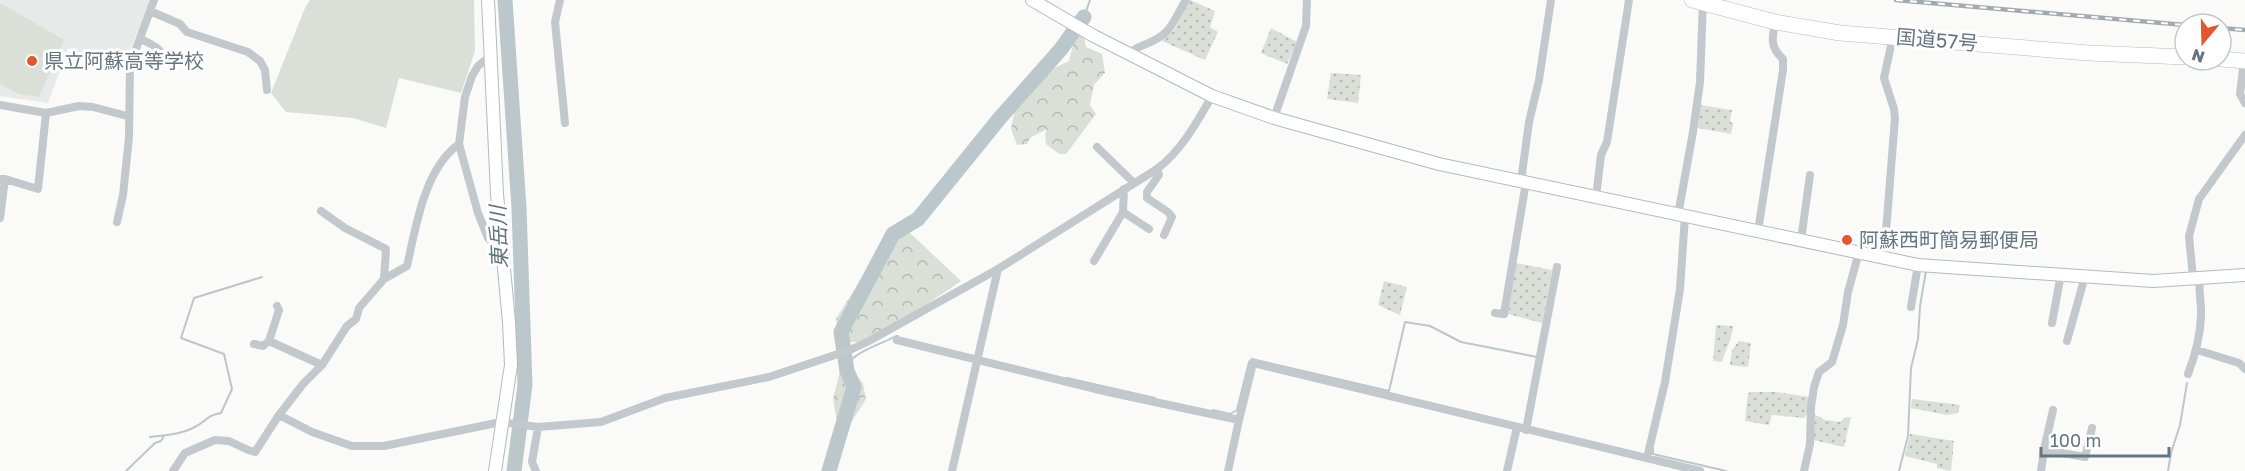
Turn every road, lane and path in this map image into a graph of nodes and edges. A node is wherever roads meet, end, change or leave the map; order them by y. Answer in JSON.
{"nodes":[{"id":1,"x":154,"y":0,"type":"edge"},
{"id":2,"x":488,"y":0,"type":"edge"},
{"id":3,"x":560,"y":0,"type":"edge"},
{"id":4,"x":1032,"y":0,"type":"edge"},
{"id":5,"x":1186,"y":0,"type":"edge"},
{"id":6,"x":1307,"y":0,"type":"edge"},
{"id":7,"x":1551,"y":0,"type":"edge"},
{"id":8,"x":1629,"y":0,"type":"edge"},
{"id":9,"x":1699,"y":1,"type":"edge"},
{"id":10,"x":150,"y":11,"type":"junction"},
{"id":11,"x":1775,"y":22,"type":"junction"},
{"id":12,"x":1893,"y":36,"type":"junction"},
{"id":13,"x":141,"y":39,"type":"junction"},
{"id":14,"x":1129,"y":53,"type":"junction"},
{"id":15,"x":2173,"y":56,"type":"edge"},
{"id":16,"x":489,"y":57,"type":"junction"},
{"id":17,"x":2244,"y":61,"type":"edge"},
{"id":18,"x":162,"y":62,"type":"dead end"},
{"id":19,"x":267,"y":90,"type":"dead end"},
{"id":20,"x":1212,"y":96,"type":"junction"},
{"id":21,"x":2245,"y":103,"type":"edge"},
{"id":22,"x":0,"y":105,"type":"edge"},
{"id":23,"x":46,"y":113,"type":"junction"},
{"id":24,"x":127,"y":116,"type":"junction"},
{"id":25,"x":1274,"y":118,"type":"junction"},
{"id":26,"x":565,"y":123,"type":"dead end"},
{"id":27,"x":2245,"y":135,"type":"edge"},
{"id":28,"x":459,"y":144,"type":"junction"},
{"id":29,"x":1097,"y":147,"type":"dead end"},
{"id":30,"x":1157,"y":169,"type":"junction"},
{"id":31,"x":1810,"y":175,"type":"dead end"},
{"id":32,"x":2,"y":179,"type":"edge"},
{"id":33,"x":1523,"y":182,"type":"junction"},
{"id":34,"x":1134,"y":183,"type":"junction"},
{"id":35,"x":1124,"y":189,"type":"junction"},
{"id":36,"x":1596,"y":197,"type":"junction"},
{"id":37,"x":321,"y":211,"type":"dead end"},
{"id":38,"x":1123,"y":212,"type":"junction"},
{"id":39,"x":1681,"y":216,"type":"junction"},
{"id":40,"x":0,"y":218,"type":"edge"},
{"id":41,"x":117,"y":222,"type":"dead end"},
{"id":42,"x":1149,"y":229,"type":"dead end"},
{"id":43,"x":1758,"y":231,"type":"junction"},
{"id":44,"x":1164,"y":235,"type":"dead end"},
{"id":45,"x":1801,"y":240,"type":"junction"},
{"id":46,"x":501,"y":250,"type":"junction"},
{"id":47,"x":1859,"y":252,"type":"junction"},
{"id":48,"x":1884,"y":257,"type":"junction"},
{"id":49,"x":1094,"y":261,"type":"dead end"},
{"id":50,"x":1918,"y":265,"type":"junction"},
{"id":51,"x":1557,"y":267,"type":"dead end"},
{"id":52,"x":998,"y":269,"type":"junction"},
{"id":53,"x":2061,"y":274,"type":"junction"},
{"id":54,"x":2245,"y":275,"type":"edge"},
{"id":55,"x":2085,"y":276,"type":"junction"},
{"id":56,"x":2197,"y":278,"type":"junction"},
{"id":57,"x":384,"y":279,"type":"junction"},
{"id":58,"x":277,"y":306,"type":"dead end"},
{"id":59,"x":1911,"y":307,"type":"dead end"},
{"id":60,"x":1495,"y":313,"type":"dead end"},
{"id":61,"x":2052,"y":323,"type":"dead end"},
{"id":62,"x":897,"y":340,"type":"dead end"},
{"id":63,"x":269,"y":341,"type":"junction"},
{"id":64,"x":2067,"y":341,"type":"dead end"},
{"id":65,"x":254,"y":344,"type":"dead end"},
{"id":66,"x":2197,"y":350,"type":"junction"},
{"id":67,"x":978,"y":360,"type":"junction"},
{"id":68,"x":321,"y":365,"type":"junction"},
{"id":69,"x":2245,"y":369,"type":"edge"},
{"id":70,"x":2188,"y":374,"type":"dead end"},
{"id":71,"x":2053,"y":410,"type":"dead end"},
{"id":72,"x":279,"y":416,"type":"junction"},
{"id":73,"x":1239,"y":420,"type":"junction"},
{"id":74,"x":501,"y":422,"type":"junction"},
{"id":75,"x":538,"y":427,"type":"junction"},
{"id":76,"x":2092,"y":428,"type":"dead end"},
{"id":77,"x":1521,"y":429,"type":"junction"},
{"id":78,"x":2044,"y":450,"type":"junction"},
{"id":79,"x":1647,"y":458,"type":"junction"},
{"id":80,"x":173,"y":471,"type":"edge"},
{"id":81,"x":495,"y":471,"type":"edge"},
{"id":82,"x":536,"y":471,"type":"edge"},
{"id":83,"x":952,"y":471,"type":"edge"},
{"id":84,"x":1228,"y":471,"type":"edge"},
{"id":85,"x":1507,"y":471,"type":"edge"},
{"id":86,"x":1700,"y":471,"type":"edge"},
{"id":87,"x":1804,"y":471,"type":"edge"},
{"id":88,"x":2041,"y":471,"type":"edge"}],
"edges":[{"from":1,"to":10,"type":"street"},
{"from":2,"to":16,"type":"street"},
{"from":3,"to":26,"type":"street"},
{"from":4,"to":14,"type":"street"},
{"from":5,"to":14,"type":"street"},
{"from":6,"to":25,"type":"street"},
{"from":7,"to":33,"type":"street"},
{"from":8,"to":36,"type":"street"},
{"from":9,"to":11,"type":"highway","name":"国道57号"},
{"from":9,"to":39,"type":"street"},
{"from":10,"to":13,"type":"street"},
{"from":10,"to":19,"type":"street"},
{"from":11,"to":12,"type":"highway","name":"国道57号"},
{"from":11,"to":43,"type":"street"},
{"from":12,"to":15,"type":"highway","name":"国道57号"},
{"from":12,"to":48,"type":"street"},
{"from":13,"to":18,"type":"street"},
{"from":13,"to":24,"type":"street"},
{"from":14,"to":20,"type":"street"},
{"from":16,"to":28,"type":"street"},
{"from":16,"to":46,"type":"street"},
{"from":17,"to":21,"type":"street"},
{"from":20,"to":25,"type":"street"},
{"from":20,"to":30,"type":"street"},
{"from":22,"to":23,"type":"street"},
{"from":23,"to":24,"type":"street"},
{"from":23,"to":32,"type":"street"},
{"from":24,"to":41,"type":"street"},
{"from":25,"to":33,"type":"street"},
{"from":27,"to":56,"type":"street"},
{"from":28,"to":46,"type":"street"},
{"from":28,"to":57,"type":"street"},
{"from":29,"to":34,"type":"street"},
{"from":30,"to":34,"type":"street"},
{"from":30,"to":44,"type":"street"},
{"from":31,"to":45,"type":"street"},
{"from":32,"to":40,"type":"street"},
{"from":33,"to":36,"type":"street"},
{"from":33,"to":60,"type":"street"},
{"from":34,"to":35,"type":"street"},
{"from":35,"to":38,"type":"street"},
{"from":35,"to":52,"type":"street"},
{"from":36,"to":39,"type":"street"},
{"from":37,"to":57,"type":"street"},
{"from":38,"to":42,"type":"street"},
{"from":38,"to":49,"type":"street"},
{"from":39,"to":43,"type":"street"},
{"from":39,"to":79,"type":"street"},
{"from":43,"to":45,"type":"street"},
{"from":45,"to":47,"type":"street"},
{"from":46,"to":74,"type":"street"},
{"from":47,"to":48,"type":"street"},
{"from":47,"to":87,"type":"street"},
{"from":48,"to":50,"type":"street"},
{"from":50,"to":53,"type":"street"},
{"from":50,"to":59,"type":"street"},
{"from":51,"to":77,"type":"street"},
{"from":52,"to":67,"type":"street"},
{"from":52,"to":75,"type":"street"},
{"from":53,"to":55,"type":"street"},
{"from":53,"to":61,"type":"street"},
{"from":54,"to":56,"type":"street"},
{"from":55,"to":56,"type":"street"},
{"from":55,"to":64,"type":"street"},
{"from":56,"to":66,"type":"street"},
{"from":57,"to":68,"type":"street"},
{"from":58,"to":63,"type":"street"},
{"from":62,"to":67,"type":"street"},
{"from":63,"to":65,"type":"street"},
{"from":63,"to":68,"type":"street"},
{"from":66,"to":69,"type":"street"},
{"from":66,"to":70,"type":"street"},
{"from":67,"to":73,"type":"street"},
{"from":67,"to":83,"type":"street"},
{"from":68,"to":72,"type":"street"},
{"from":71,"to":78,"type":"street"},
{"from":72,"to":74,"type":"street"},
{"from":72,"to":80,"type":"street"},
{"from":73,"to":77,"type":"street"},
{"from":73,"to":84,"type":"street"},
{"from":74,"to":75,"type":"street"},
{"from":74,"to":81,"type":"street"},
{"from":75,"to":82,"type":"street"},
{"from":76,"to":78,"type":"street"},
{"from":77,"to":79,"type":"street"},
{"from":77,"to":85,"type":"street"},
{"from":78,"to":88,"type":"street"},
{"from":79,"to":86,"type":"street"}]}
